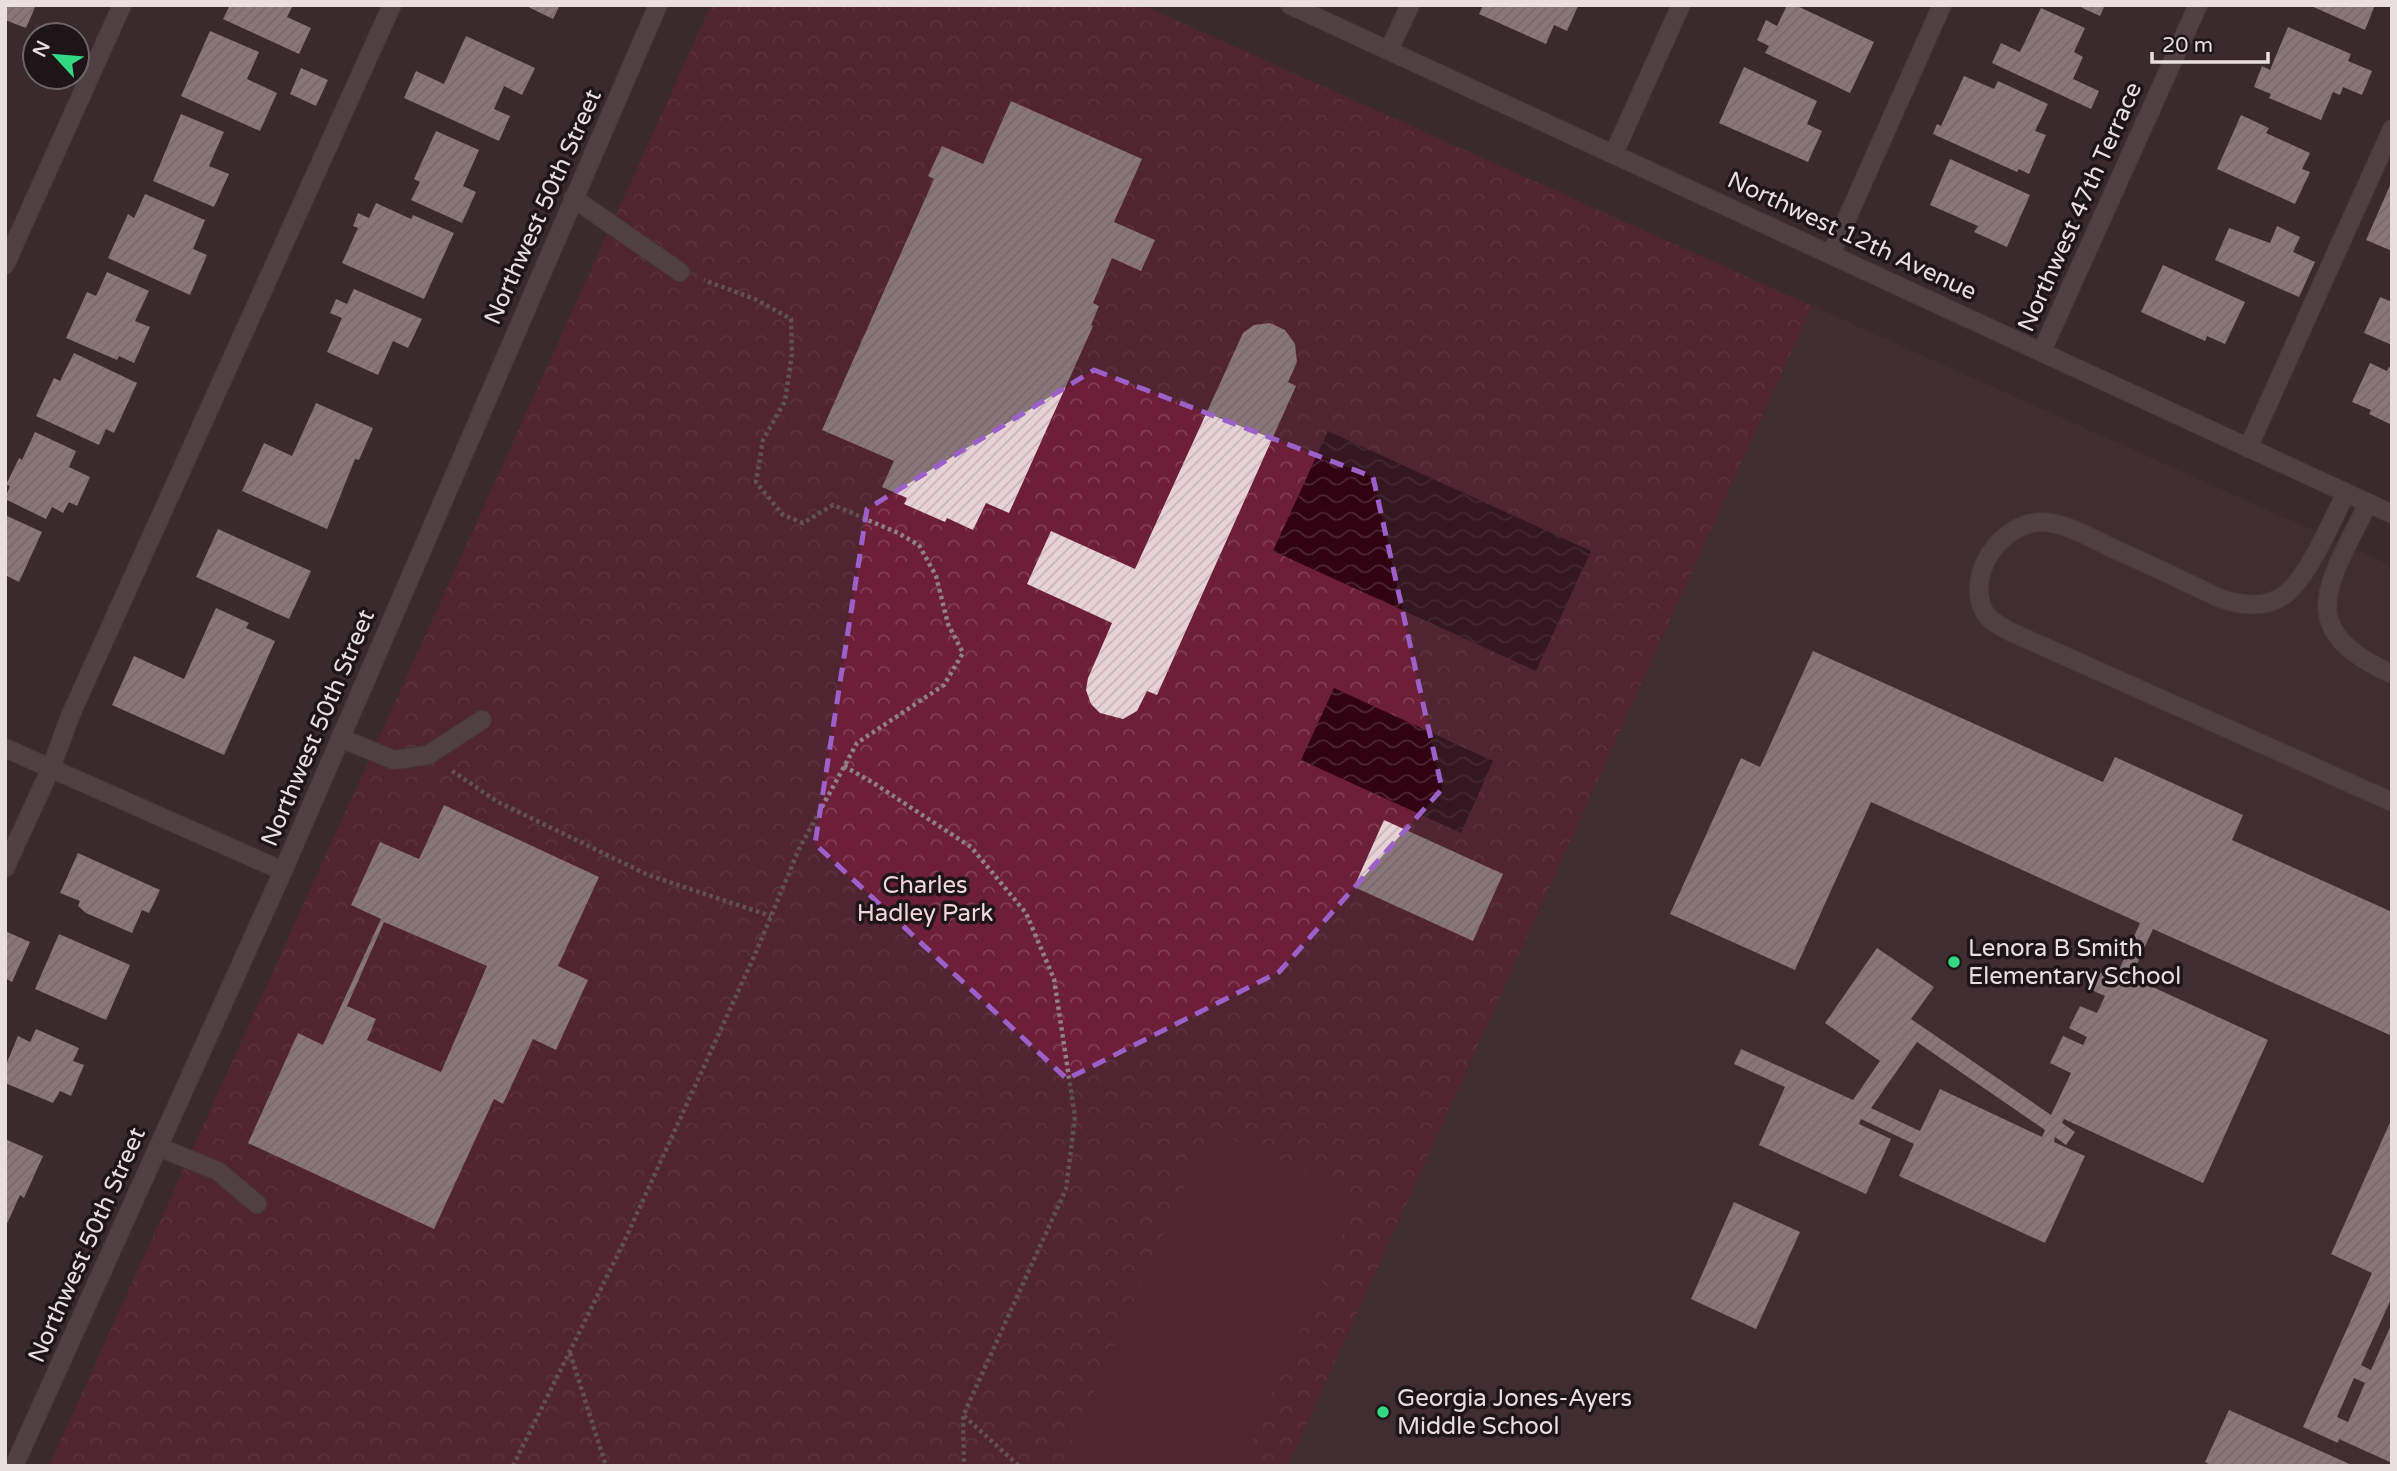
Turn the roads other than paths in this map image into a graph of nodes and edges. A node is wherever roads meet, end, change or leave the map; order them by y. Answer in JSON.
{"nodes":[{"id":1,"x":122,"y":5,"type":"edge"},
{"id":2,"x":392,"y":5,"type":"edge"},
{"id":3,"x":658,"y":5,"type":"edge"},
{"id":4,"x":1290,"y":5,"type":"edge"},
{"id":5,"x":1409,"y":5,"type":"edge"},
{"id":6,"x":1681,"y":5,"type":"edge"},
{"id":7,"x":1942,"y":5,"type":"edge"},
{"id":8,"x":2197,"y":5,"type":"edge"},
{"id":9,"x":1389,"y":50,"type":"junction"},
{"id":10,"x":2392,"y":130,"type":"edge"},
{"id":11,"x":1614,"y":153,"type":"junction"},
{"id":12,"x":573,"y":198,"type":"junction"},
{"id":13,"x":1831,"y":254,"type":"junction"},
{"id":14,"x":5,"y":265,"type":"edge"},
{"id":15,"x":681,"y":272,"type":"road end"},
{"id":16,"x":2042,"y":351,"type":"junction"},
{"id":17,"x":2248,"y":448,"type":"junction"},
{"id":18,"x":2346,"y":493,"type":"junction"},
{"id":19,"x":2368,"y":503,"type":"junction"},
{"id":20,"x":2392,"y":514,"type":"edge"},
{"id":21,"x":2392,"y":674,"type":"edge"},
{"id":22,"x":482,"y":720,"type":"dead end"},
{"id":23,"x":340,"y":738,"type":"junction"},
{"id":24,"x":5,"y":748,"type":"edge"},
{"id":25,"x":51,"y":768,"type":"junction"},
{"id":26,"x":2392,"y":802,"type":"edge"},
{"id":27,"x":5,"y":868,"type":"edge"},
{"id":28,"x":282,"y":872,"type":"junction"},
{"id":29,"x":158,"y":1147,"type":"junction"},
{"id":30,"x":257,"y":1203,"type":"dead end"},
{"id":31,"x":14,"y":1466,"type":"edge"}],
"edges":[{"from":1,"to":14,"type":"street"},
{"from":2,"to":25,"type":"street"},
{"from":3,"to":12,"type":"street","name":"Northwest 50th Street"},
{"from":4,"to":9,"type":"street","name":"Northwest 12th Avenue"},
{"from":5,"to":9,"type":"street"},
{"from":6,"to":11,"type":"street"},
{"from":7,"to":13,"type":"street"},
{"from":8,"to":16,"type":"street","name":"Northwest 47th Terrace"},
{"from":9,"to":11,"type":"street","name":"Northwest 12th Avenue"},
{"from":10,"to":17,"type":"street"},
{"from":11,"to":13,"type":"street","name":"Northwest 12th Avenue"},
{"from":12,"to":15,"type":"street"},
{"from":12,"to":23,"type":"street","name":"Northwest 50th Street"},
{"from":13,"to":16,"type":"street","name":"Northwest 12th Avenue"},
{"from":16,"to":17,"type":"street","name":"Northwest 12th Avenue"},
{"from":17,"to":18,"type":"street","name":"Northwest 12th Avenue"},
{"from":18,"to":19,"type":"street","name":"Northwest 12th Avenue"},
{"from":18,"to":26,"type":"street"},
{"from":19,"to":20,"type":"street","name":"Northwest 12th Avenue"},
{"from":19,"to":21,"type":"street"},
{"from":22,"to":23,"type":"street"},
{"from":23,"to":28,"type":"street","name":"Northwest 50th Street"},
{"from":24,"to":25,"type":"street"},
{"from":25,"to":27,"type":"street"},
{"from":25,"to":28,"type":"street"},
{"from":28,"to":29,"type":"street","name":"Northwest 50th Street"},
{"from":29,"to":30,"type":"street"},
{"from":29,"to":31,"type":"street","name":"Northwest 50th Street"}]}
